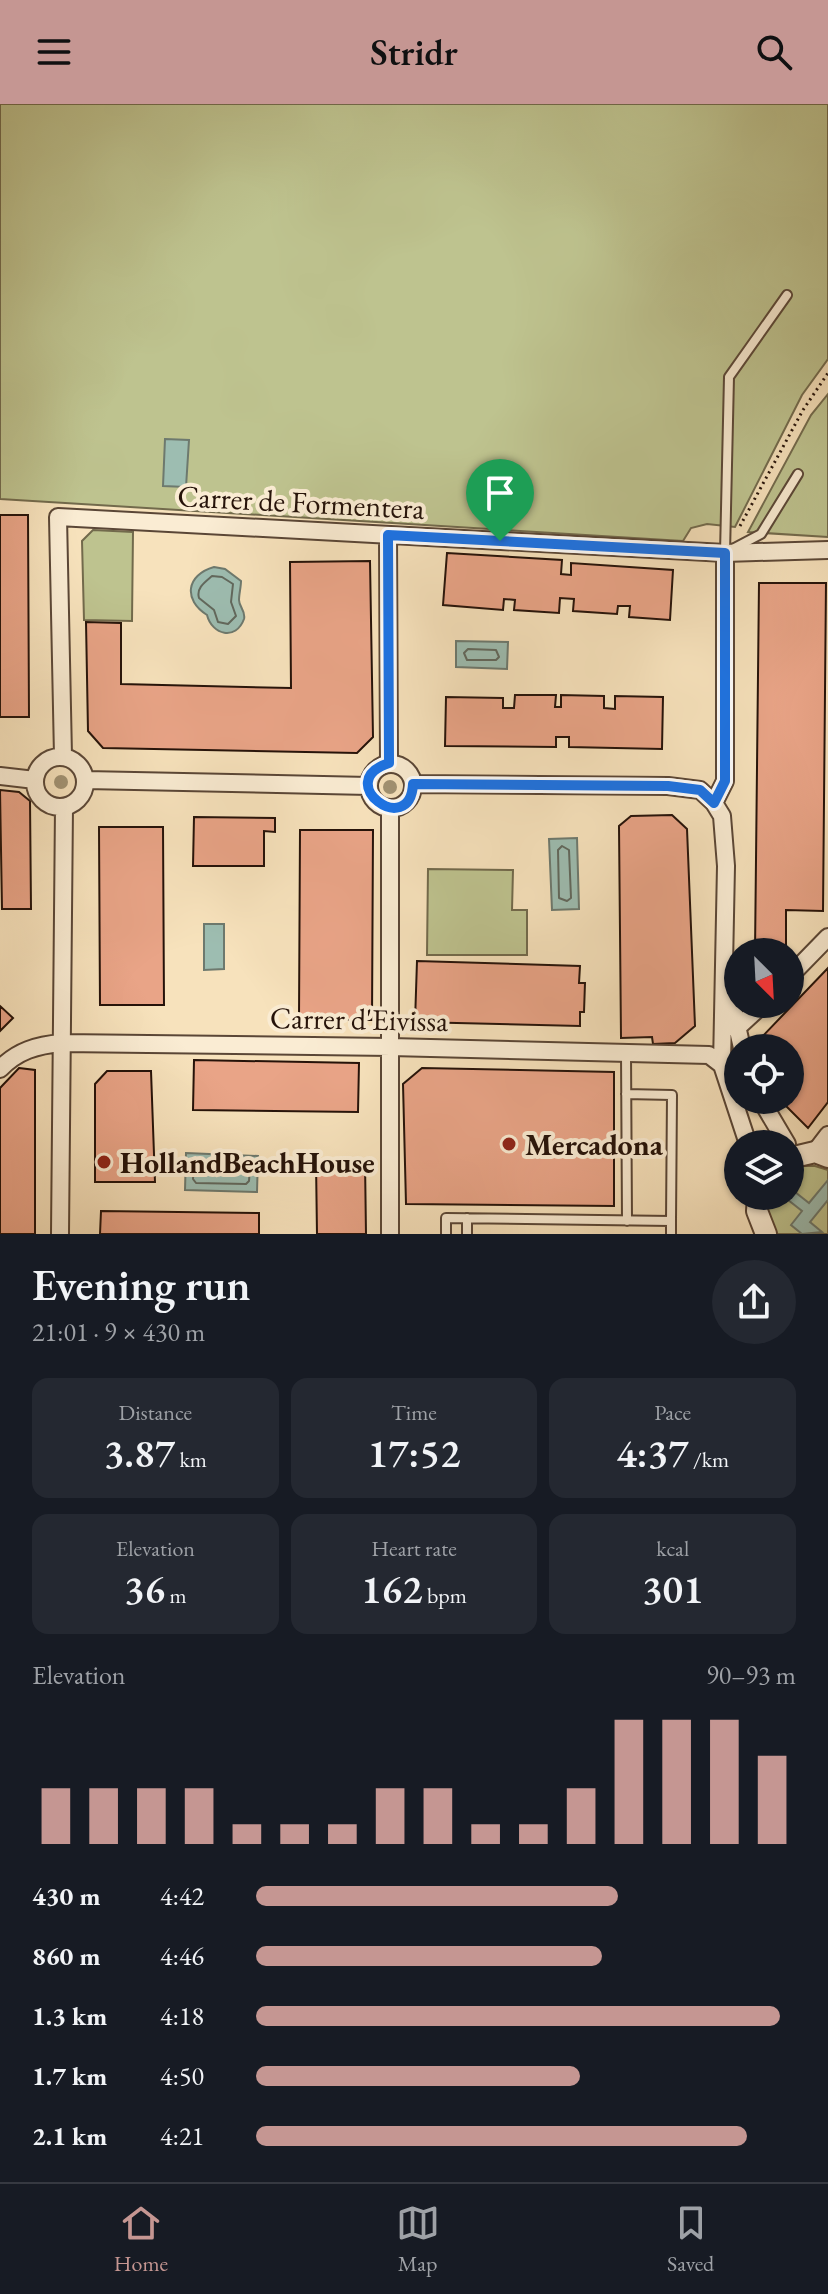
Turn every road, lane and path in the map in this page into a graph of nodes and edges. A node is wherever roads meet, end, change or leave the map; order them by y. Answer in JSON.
{"nodes":[{"id":1,"x":787,"y":295,"type":"dead end"},
{"id":2,"x":828,"y":373,"type":"edge"},
{"id":3,"x":798,"y":474,"type":"dead end"},
{"id":4,"x":388,"y":535,"type":"junction"},
{"id":5,"x":828,"y":550,"type":"edge"},
{"id":6,"x":725,"y":553,"type":"junction"},
{"id":7,"x":63,"y":756,"type":"junction"},
{"id":8,"x":389,"y":763,"type":"junction"},
{"id":9,"x":0,"y":776,"type":"edge"},
{"id":10,"x":35,"y":780,"type":"junction"},
{"id":11,"x":86,"y":780,"type":"junction"},
{"id":12,"x":413,"y":784,"type":"junction"},
{"id":13,"x":369,"y":786,"type":"junction"},
{"id":14,"x":714,"y":803,"type":"junction"},
{"id":15,"x":64,"y":807,"type":"junction"},
{"id":16,"x":390,"y":808,"type":"junction"},
{"id":17,"x":828,"y":937,"type":"edge"},
{"id":18,"x":724,"y":938,"type":"edge"},
{"id":19,"x":804,"y":962,"type":"edge"},
{"id":20,"x":724,"y":966,"type":"edge"},
{"id":21,"x":734,"y":1018,"type":"edge"},
{"id":22,"x":748,"y":1018,"type":"edge"},
{"id":23,"x":736,"y":1029,"type":"junction"},
{"id":24,"x":738,"y":1034,"type":"edge"},
{"id":25,"x":62,"y":1043,"type":"junction"},
{"id":26,"x":391,"y":1047,"type":"junction"},
{"id":27,"x":626,"y":1053,"type":"junction"},
{"id":28,"x":722,"y":1065,"type":"junction"},
{"id":29,"x":0,"y":1069,"type":"edge"},
{"id":30,"x":626,"y":1094,"type":"junction"},
{"id":31,"x":772,"y":1114,"type":"edge"},
{"id":32,"x":743,"y":1130,"type":"edge"},
{"id":33,"x":784,"y":1130,"type":"edge"},
{"id":34,"x":828,"y":1135,"type":"edge"},
{"id":35,"x":804,"y":1150,"type":"edge"},
{"id":36,"x":756,"y":1210,"type":"edge"},
{"id":37,"x":760,"y":1210,"type":"edge"},
{"id":38,"x":467,"y":1218,"type":"junction"},
{"id":39,"x":627,"y":1221,"type":"junction"},
{"id":40,"x":671,"y":1221,"type":"junction"},
{"id":41,"x":60,"y":1234,"type":"edge"},
{"id":42,"x":390,"y":1234,"type":"edge"},
{"id":43,"x":446,"y":1234,"type":"edge"},
{"id":44,"x":467,"y":1234,"type":"edge"},
{"id":45,"x":671,"y":1234,"type":"edge"},
{"id":46,"x":750,"y":1234,"type":"edge"},
{"id":47,"x":766,"y":1234,"type":"edge"}],
"edges":[{"from":1,"to":6,"type":"lane"},
{"from":2,"to":6,"type":"path"},
{"from":3,"to":6,"type":"lane"},
{"from":4,"to":6,"type":"street","name":"Carrer de Formentera"},
{"from":4,"to":7,"type":"street","name":"Carrer de Formentera"},
{"from":4,"to":8,"type":"street"},
{"from":5,"to":6,"type":"street","name":"Carrer de Formentera"},
{"from":6,"to":14,"type":"street"},
{"from":7,"to":10,"type":"street"},
{"from":7,"to":11,"type":"street"},
{"from":8,"to":12,"type":"street"},
{"from":8,"to":13,"type":"street"},
{"from":9,"to":10,"type":"street"},
{"from":10,"to":15,"type":"street"},
{"from":11,"to":13,"type":"street"},
{"from":11,"to":15,"type":"street"},
{"from":12,"to":14,"type":"street"},
{"from":12,"to":16,"type":"street"},
{"from":13,"to":16,"type":"street"},
{"from":14,"to":18,"type":"street"},
{"from":15,"to":25,"type":"street"},
{"from":16,"to":26,"type":"street"},
{"from":17,"to":19,"type":"street"},
{"from":20,"to":28,"type":"street"},
{"from":21,"to":23,"type":"street"},
{"from":22,"to":23,"type":"street"},
{"from":23,"to":24,"type":"street"},
{"from":25,"to":26,"type":"street","name":"Carrer d'Eivissa"},
{"from":25,"to":29,"type":"street","name":"Carrer d'Eivissa"},
{"from":25,"to":41,"type":"street"},
{"from":26,"to":27,"type":"street","name":"Carrer d'Eivissa"},
{"from":26,"to":42,"type":"street"},
{"from":27,"to":28,"type":"street","name":"Carrer d'Eivissa"},
{"from":27,"to":30,"type":"lane"},
{"from":28,"to":32,"type":"street"},
{"from":30,"to":39,"type":"lane"},
{"from":30,"to":40,"type":"lane"},
{"from":31,"to":33,"type":"street"},
{"from":34,"to":35,"type":"street"},
{"from":36,"to":46,"type":"street"},
{"from":37,"to":47,"type":"street"},
{"from":38,"to":39,"type":"lane"},
{"from":38,"to":43,"type":"lane"},
{"from":38,"to":44,"type":"lane"},
{"from":39,"to":40,"type":"lane"},
{"from":40,"to":45,"type":"lane"}]}
